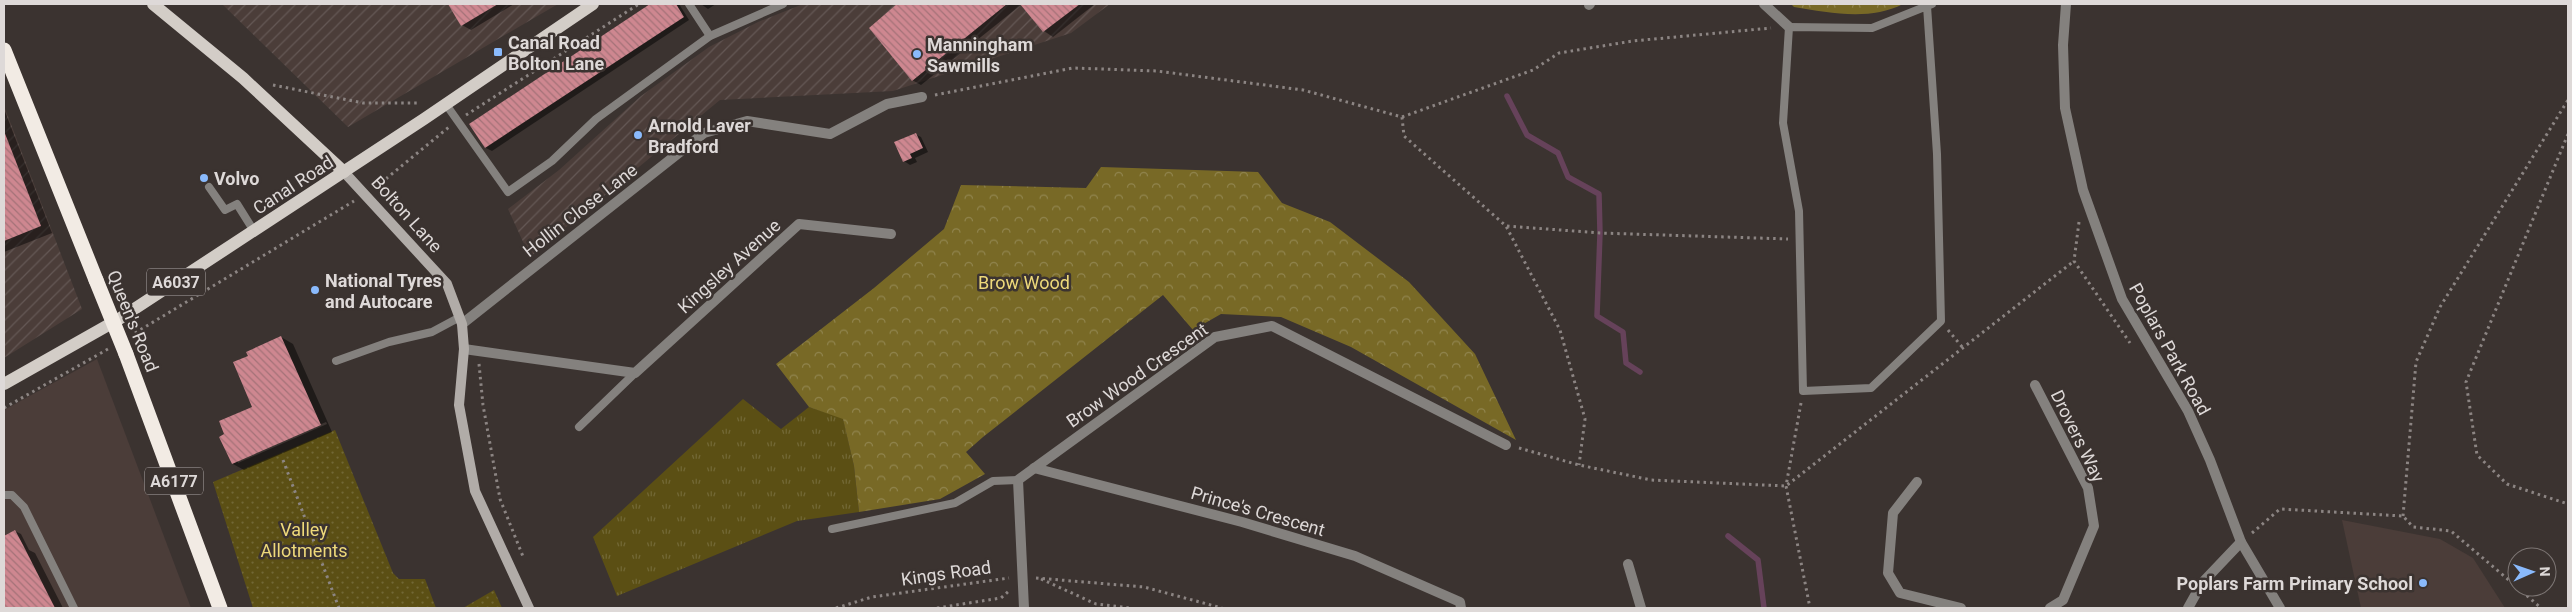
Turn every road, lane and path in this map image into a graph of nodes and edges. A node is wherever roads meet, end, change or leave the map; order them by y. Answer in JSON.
{"nodes":[{"id":1,"x":153,"y":4,"type":"edge"},
{"id":2,"x":593,"y":4,"type":"edge"},
{"id":3,"x":639,"y":4,"type":"edge"},
{"id":4,"x":689,"y":4,"type":"edge"},
{"id":5,"x":783,"y":4,"type":"edge"},
{"id":6,"x":1764,"y":4,"type":"edge"},
{"id":7,"x":2066,"y":4,"type":"edge"},
{"id":8,"x":1929,"y":5,"type":"edge"},
{"id":9,"x":1788,"y":27,"type":"junction"},
{"id":10,"x":710,"y":36,"type":"junction"},
{"id":11,"x":4,"y":50,"type":"edge"},
{"id":12,"x":272,"y":85,"type":"dead end"},
{"id":13,"x":922,"y":98,"type":"joint"},
{"id":14,"x":2568,"y":100,"type":"edge"},
{"id":15,"x":445,"y":102,"type":"junction"},
{"id":16,"x":1402,"y":117,"type":"junction"},
{"id":17,"x":458,"y":120,"type":"junction"},
{"id":18,"x":2568,"y":134,"type":"edge"},
{"id":19,"x":344,"y":172,"type":"junction"},
{"id":20,"x":209,"y":187,"type":"dead end"},
{"id":21,"x":376,"y":187,"type":"junction"},
{"id":22,"x":364,"y":194,"type":"junction"},
{"id":23,"x":383,"y":194,"type":"dead end"},
{"id":24,"x":2079,"y":217,"type":"dead end"},
{"id":25,"x":1506,"y":226,"type":"junction"},
{"id":26,"x":254,"y":231,"type":"junction"},
{"id":27,"x":890,"y":234,"type":"dead end"},
{"id":28,"x":1801,"y":240,"type":"junction"},
{"id":29,"x":2074,"y":261,"type":"junction"},
{"id":30,"x":461,"y":320,"type":"junction"},
{"id":31,"x":1941,"y":321,"type":"junction"},
{"id":32,"x":131,"y":336,"type":"dead end"},
{"id":33,"x":1963,"y":348,"type":"junction"},
{"id":34,"x":464,"y":349,"type":"junction"},
{"id":35,"x":120,"y":350,"type":"junction"},
{"id":36,"x":477,"y":351,"type":"junction"},
{"id":37,"x":2135,"y":351,"type":"dead end"},
{"id":38,"x":336,"y":361,"type":"dead end"},
{"id":39,"x":635,"y":373,"type":"junction"},
{"id":40,"x":4,"y":384,"type":"edge"},
{"id":41,"x":2035,"y":385,"type":"dead end"},
{"id":42,"x":1803,"y":391,"type":"junction"},
{"id":43,"x":4,"y":408,"type":"edge"},
{"id":44,"x":579,"y":427,"type":"dead end"},
{"id":45,"x":1506,"y":445,"type":"joint"},
{"id":46,"x":283,"y":460,"type":"dead end"},
{"id":47,"x":1579,"y":465,"type":"junction"},
{"id":48,"x":1034,"y":468,"type":"junction"},
{"id":49,"x":1018,"y":480,"type":"junction"},
{"id":50,"x":1917,"y":482,"type":"dead end"},
{"id":51,"x":1786,"y":486,"type":"junction"},
{"id":52,"x":4,"y":495,"type":"edge"},
{"id":53,"x":2568,"y":504,"type":"edge"},
{"id":54,"x":2403,"y":516,"type":"junction"},
{"id":55,"x":832,"y":529,"type":"dead end"},
{"id":56,"x":2241,"y":542,"type":"junction"},
{"id":57,"x":525,"y":563,"type":"dead end"},
{"id":58,"x":1628,"y":564,"type":"dead end"},
{"id":59,"x":1023,"y":577,"type":"junction"},
{"id":60,"x":1038,"y":578,"type":"junction"},
{"id":61,"x":2507,"y":579,"type":"edge"},
{"id":62,"x":2528,"y":597,"type":"edge"},
{"id":63,"x":74,"y":608,"type":"edge"},
{"id":64,"x":220,"y":608,"type":"edge"},
{"id":65,"x":340,"y":608,"type":"edge"},
{"id":66,"x":529,"y":608,"type":"edge"},
{"id":67,"x":836,"y":608,"type":"edge"},
{"id":68,"x":937,"y":608,"type":"edge"},
{"id":69,"x":1024,"y":608,"type":"edge"},
{"id":70,"x":1130,"y":608,"type":"edge"},
{"id":71,"x":1222,"y":608,"type":"edge"},
{"id":72,"x":1461,"y":608,"type":"edge"},
{"id":73,"x":1641,"y":608,"type":"edge"},
{"id":74,"x":1810,"y":608,"type":"edge"},
{"id":75,"x":1961,"y":608,"type":"edge"},
{"id":76,"x":2050,"y":608,"type":"edge"},
{"id":77,"x":2188,"y":608,"type":"edge"},
{"id":78,"x":2280,"y":608,"type":"edge"},
{"id":79,"x":2541,"y":608,"type":"edge"}],
"edges":[{"from":1,"to":19,"type":"main road","name":"Bolton Lane"},
{"from":2,"to":15,"type":"main road","name":"Canal Road","number":"A6037"},
{"from":3,"to":17,"type":"path"},
{"from":4,"to":10,"type":"lane"},
{"from":5,"to":10,"type":"lane"},
{"from":6,"to":9,"type":"street"},
{"from":7,"to":56,"type":"street","name":"Poplars Park Road"},
{"from":8,"to":9,"type":"lane"},
{"from":8,"to":31,"type":"lane"},
{"from":9,"to":16,"type":"path"},
{"from":9,"to":28,"type":"lane"},
{"from":10,"to":17,"type":"lane"},
{"from":11,"to":35,"type":"highway","name":"Queen's Road","number":"A6177","bridge":true},
{"from":12,"to":15,"type":"path"},
{"from":13,"to":16,"type":"path"},
{"from":13,"to":30,"type":"street","name":"Hollin Close Lane"},
{"from":14,"to":54,"type":"path"},
{"from":15,"to":17,"type":"lane"},
{"from":15,"to":19,"type":"main road","name":"Canal Road","number":"A6037"},
{"from":16,"to":25,"type":"path"},
{"from":17,"to":21,"type":"path"},
{"from":18,"to":53,"type":"path"},
{"from":19,"to":22,"type":"street","name":"Bolton Lane"},
{"from":19,"to":26,"type":"main road","name":"Canal Road","number":"A6037"},
{"from":20,"to":26,"type":"lane"},
{"from":21,"to":22,"type":"path"},
{"from":21,"to":23,"type":"path"},
{"from":22,"to":30,"type":"street","name":"Bolton Lane"},
{"from":22,"to":32,"type":"path"},
{"from":24,"to":29,"type":"path"},
{"from":25,"to":28,"type":"path"},
{"from":25,"to":47,"type":"path"},
{"from":26,"to":40,"type":"main road","name":"Canal Road","number":"A6037"},
{"from":27,"to":39,"type":"street","name":"Kingsley Avenue"},
{"from":28,"to":42,"type":"lane"},
{"from":29,"to":33,"type":"path"},
{"from":29,"to":37,"type":"path"},
{"from":30,"to":34,"type":"street","name":"Bolton Lane"},
{"from":30,"to":38,"type":"lane"},
{"from":31,"to":33,"type":"path"},
{"from":31,"to":42,"type":"lane"},
{"from":33,"to":51,"type":"path"},
{"from":34,"to":36,"type":"street"},
{"from":34,"to":66,"type":"street","name":"Bolton Lane"},
{"from":35,"to":43,"type":"path"},
{"from":35,"to":64,"type":"highway","name":"Queen's Road","number":"A6177"},
{"from":36,"to":39,"type":"street"},
{"from":36,"to":57,"type":"path"},
{"from":39,"to":44,"type":"lane","name":"Kingsley Avenue"},
{"from":41,"to":76,"type":"street","name":"Drovers Way"},
{"from":42,"to":51,"type":"path"},
{"from":45,"to":47,"type":"path"},
{"from":45,"to":48,"type":"street","name":"Brow Wood Crescent"},
{"from":46,"to":65,"type":"path"},
{"from":47,"to":51,"type":"path"},
{"from":48,"to":49,"type":"street","name":"Brow Wood Crescent"},
{"from":48,"to":72,"type":"street","name":"Prince's Crescent"},
{"from":49,"to":55,"type":"lane"},
{"from":49,"to":59,"type":"street"},
{"from":50,"to":75,"type":"street"},
{"from":51,"to":74,"type":"path"},
{"from":52,"to":63,"type":"lane"},
{"from":54,"to":56,"type":"path"},
{"from":54,"to":61,"type":"path"},
{"from":56,"to":77,"type":"street"},
{"from":56,"to":78,"type":"street","name":"Poplars Park Road"},
{"from":58,"to":73,"type":"street"},
{"from":59,"to":60,"type":"path","name":"Kings Road"},
{"from":59,"to":67,"type":"path","name":"Kings Road"},
{"from":59,"to":68,"type":"path"},
{"from":59,"to":69,"type":"street"},
{"from":60,"to":70,"type":"path"},
{"from":60,"to":71,"type":"path","name":"Kings Road"},
{"from":62,"to":79,"type":"path"}]}
